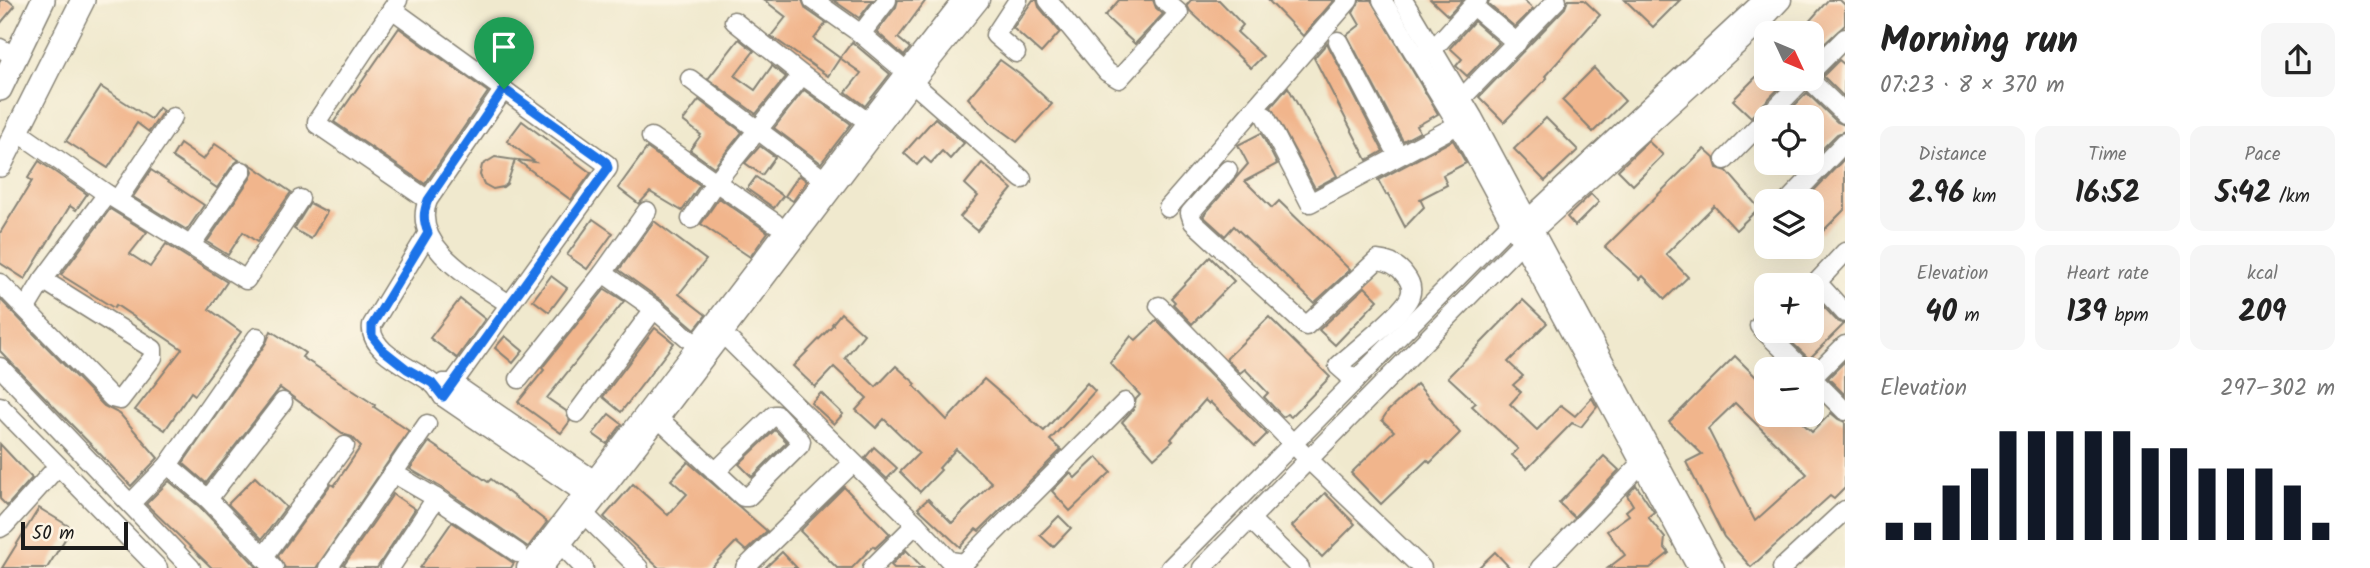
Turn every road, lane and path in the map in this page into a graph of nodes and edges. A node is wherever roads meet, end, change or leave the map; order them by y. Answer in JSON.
{"nodes":[{"id":1,"x":32,"y":0,"type":"edge"},
{"id":2,"x":43,"y":0,"type":"edge"},
{"id":3,"x":83,"y":0,"type":"edge"},
{"id":4,"x":813,"y":0,"type":"edge"},
{"id":5,"x":887,"y":0,"type":"edge"},
{"id":6,"x":962,"y":0,"type":"edge"},
{"id":7,"x":980,"y":0,"type":"edge"},
{"id":8,"x":1018,"y":0,"type":"edge"},
{"id":9,"x":1048,"y":0,"type":"edge"},
{"id":10,"x":1164,"y":0,"type":"edge"},
{"id":11,"x":1349,"y":0,"type":"edge"},
{"id":12,"x":1382,"y":0,"type":"edge"},
{"id":13,"x":1403,"y":0,"type":"edge"},
{"id":14,"x":1557,"y":0,"type":"edge"},
{"id":15,"x":1763,"y":0,"type":"edge"},
{"id":16,"x":1782,"y":0,"type":"edge"},
{"id":17,"x":1475,"y":3,"type":"edge"},
{"id":18,"x":395,"y":4,"type":"edge"},
{"id":19,"x":734,"y":21,"type":"dead end"},
{"id":20,"x":1757,"y":21,"type":"edge"},
{"id":21,"x":1762,"y":21,"type":"edge"},
{"id":22,"x":1754,"y":30,"type":"edge"},
{"id":23,"x":861,"y":34,"type":"junction"},
{"id":24,"x":1845,"y":38,"type":"edge"},
{"id":25,"x":1338,"y":41,"type":"dead end"},
{"id":26,"x":1517,"y":43,"type":"junction"},
{"id":27,"x":1434,"y":48,"type":"junction"},
{"id":28,"x":1016,"y":53,"type":"dead end"},
{"id":29,"x":2,"y":55,"type":"edge"},
{"id":30,"x":1417,"y":57,"type":"junction"},
{"id":31,"x":1824,"y":59,"type":"edge"},
{"id":32,"x":802,"y":75,"type":"junction"},
{"id":33,"x":910,"y":77,"type":"junction"},
{"id":34,"x":690,"y":79,"type":"dead end"},
{"id":35,"x":0,"y":89,"type":"edge"},
{"id":36,"x":504,"y":89,"type":"junction"},
{"id":37,"x":1794,"y":91,"type":"edge"},
{"id":38,"x":1820,"y":91,"type":"edge"},
{"id":39,"x":1454,"y":101,"type":"junction"},
{"id":40,"x":1780,"y":105,"type":"edge"},
{"id":41,"x":1845,"y":114,"type":"edge"},
{"id":42,"x":1265,"y":116,"type":"dead end"},
{"id":43,"x":173,"y":117,"type":"dead end"},
{"id":44,"x":1466,"y":121,"type":"junction"},
{"id":45,"x":868,"y":122,"type":"junction"},
{"id":46,"x":1754,"y":130,"type":"edge"},
{"id":47,"x":757,"y":131,"type":"junction"},
{"id":48,"x":18,"y":132,"type":"junction"},
{"id":49,"x":651,"y":137,"type":"dead end"},
{"id":50,"x":1845,"y":142,"type":"edge"},
{"id":51,"x":1398,"y":155,"type":"junction"},
{"id":52,"x":1725,"y":160,"type":"dead end"},
{"id":53,"x":0,"y":165,"type":"edge"},
{"id":54,"x":242,"y":170,"type":"dead end"},
{"id":55,"x":1228,"y":170,"type":"dead end"},
{"id":56,"x":822,"y":179,"type":"junction"},
{"id":57,"x":1022,"y":179,"type":"dead end"},
{"id":58,"x":715,"y":183,"type":"junction"},
{"id":59,"x":1800,"y":189,"type":"edge"},
{"id":60,"x":112,"y":196,"type":"junction"},
{"id":61,"x":300,"y":200,"type":"dead end"},
{"id":62,"x":428,"y":200,"type":"junction"},
{"id":63,"x":1168,"y":208,"type":"dead end"},
{"id":64,"x":647,"y":211,"type":"dead end"},
{"id":65,"x":691,"y":219,"type":"dead end"},
{"id":66,"x":775,"y":223,"type":"dead end"},
{"id":67,"x":1510,"y":224,"type":"junction"},
{"id":68,"x":1528,"y":231,"type":"junction"},
{"id":69,"x":428,"y":233,"type":"junction"},
{"id":70,"x":191,"y":245,"type":"junction"},
{"id":71,"x":1845,"y":252,"type":"edge"},
{"id":72,"x":603,"y":273,"type":"junction"},
{"id":73,"x":43,"y":280,"type":"junction"},
{"id":74,"x":0,"y":283,"type":"edge"},
{"id":75,"x":509,"y":304,"type":"junction"},
{"id":76,"x":1159,"y":306,"type":"dead end"},
{"id":77,"x":26,"y":308,"type":"junction"},
{"id":78,"x":654,"y":309,"type":"junction"},
{"id":79,"x":1845,"y":313,"type":"edge"},
{"id":80,"x":723,"y":334,"type":"junction"},
{"id":81,"x":257,"y":337,"type":"dead end"},
{"id":82,"x":1776,"y":343,"type":"edge"},
{"id":83,"x":696,"y":345,"type":"junction"},
{"id":84,"x":1845,"y":345,"type":"edge"},
{"id":85,"x":1791,"y":357,"type":"edge"},
{"id":86,"x":1824,"y":366,"type":"edge"},
{"id":87,"x":0,"y":367,"type":"edge"},
{"id":88,"x":519,"y":379,"type":"dead end"},
{"id":89,"x":1355,"y":381,"type":"junction"},
{"id":90,"x":443,"y":387,"type":"junction"},
{"id":91,"x":1824,"y":390,"type":"edge"},
{"id":92,"x":284,"y":402,"type":"dead end"},
{"id":93,"x":1125,"y":402,"type":"dead end"},
{"id":94,"x":0,"y":406,"type":"edge"},
{"id":95,"x":1845,"y":411,"type":"edge"},
{"id":96,"x":577,"y":412,"type":"dead end"},
{"id":97,"x":659,"y":419,"type":"junction"},
{"id":98,"x":427,"y":424,"type":"dead end"},
{"id":99,"x":1293,"y":444,"type":"junction"},
{"id":100,"x":345,"y":446,"type":"dead end"},
{"id":101,"x":1309,"y":460,"type":"junction"},
{"id":102,"x":853,"y":463,"type":"junction"},
{"id":103,"x":1640,"y":464,"type":"junction"},
{"id":104,"x":168,"y":465,"type":"junction"},
{"id":105,"x":58,"y":466,"type":"junction"},
{"id":106,"x":715,"y":472,"type":"junction"},
{"id":107,"x":393,"y":473,"type":"junction"},
{"id":108,"x":592,"y":495,"type":"junction"},
{"id":109,"x":436,"y":498,"type":"junction"},
{"id":110,"x":208,"y":499,"type":"junction"},
{"id":111,"x":131,"y":503,"type":"junction"},
{"id":112,"x":1845,"y":510,"type":"edge"},
{"id":113,"x":1250,"y":519,"type":"junction"},
{"id":114,"x":916,"y":524,"type":"junction"},
{"id":115,"x":0,"y":528,"type":"edge"},
{"id":116,"x":561,"y":544,"type":"junction"},
{"id":117,"x":522,"y":560,"type":"edge"},
{"id":118,"x":268,"y":563,"type":"edge"},
{"id":119,"x":189,"y":567,"type":"edge"},
{"id":120,"x":158,"y":568,"type":"edge"},
{"id":121,"x":328,"y":568,"type":"edge"},
{"id":122,"x":390,"y":568,"type":"edge"},
{"id":123,"x":543,"y":568,"type":"edge"},
{"id":124,"x":584,"y":568,"type":"edge"},
{"id":125,"x":639,"y":568,"type":"edge"},
{"id":126,"x":745,"y":568,"type":"edge"},
{"id":127,"x":872,"y":568,"type":"edge"},
{"id":128,"x":1170,"y":568,"type":"edge"},
{"id":129,"x":1202,"y":568,"type":"edge"},
{"id":130,"x":1300,"y":568,"type":"edge"},
{"id":131,"x":1422,"y":568,"type":"edge"},
{"id":132,"x":1540,"y":568,"type":"edge"},
{"id":133,"x":1697,"y":568,"type":"edge"},
{"id":134,"x":1715,"y":568,"type":"edge"},
{"id":135,"x":1782,"y":568,"type":"edge"}],
"edges":[{"from":1,"to":29,"type":"street"},
{"from":2,"to":35,"type":"main road"},
{"from":3,"to":48,"type":"main road"},
{"from":4,"to":23,"type":"street"},
{"from":5,"to":23,"type":"street"},
{"from":6,"to":33,"type":"street"},
{"from":7,"to":33,"type":"street"},
{"from":8,"to":28,"type":"street"},
{"from":9,"to":10,"type":"street"},
{"from":11,"to":63,"type":"street"},
{"from":12,"to":30,"type":"street"},
{"from":13,"to":27,"type":"street"},
{"from":14,"to":26,"type":"street"},
{"from":15,"to":20,"type":"street"},
{"from":16,"to":21,"type":"street"},
{"from":17,"to":26,"type":"street"},
{"from":17,"to":27,"type":"street"},
{"from":18,"to":36,"type":"street"},
{"from":18,"to":62,"type":"street"},
{"from":19,"to":32,"type":"street"},
{"from":22,"to":68,"type":"street"},
{"from":23,"to":33,"type":"street"},
{"from":24,"to":31,"type":"street"},
{"from":25,"to":51,"type":"street"},
{"from":26,"to":39,"type":"street"},
{"from":27,"to":30,"type":"street"},
{"from":27,"to":39,"type":"street"},
{"from":30,"to":39,"type":"street"},
{"from":32,"to":45,"type":"street"},
{"from":32,"to":47,"type":"street"},
{"from":33,"to":45,"type":"street"},
{"from":33,"to":57,"type":"street"},
{"from":33,"to":80,"type":"street"},
{"from":34,"to":47,"type":"street"},
{"from":36,"to":62,"type":"street"},
{"from":36,"to":75,"type":"street"},
{"from":37,"to":40,"type":"street"},
{"from":38,"to":41,"type":"street"},
{"from":39,"to":44,"type":"street"},
{"from":42,"to":51,"type":"street"},
{"from":43,"to":60,"type":"street"},
{"from":44,"to":51,"type":"street"},
{"from":44,"to":67,"type":"street"},
{"from":44,"to":68,"type":"street"},
{"from":45,"to":56,"type":"street"},
{"from":46,"to":52,"type":"street"},
{"from":47,"to":56,"type":"street"},
{"from":47,"to":58,"type":"street"},
{"from":48,"to":53,"type":"main road"},
{"from":48,"to":60,"type":"street"},
{"from":49,"to":58,"type":"street"},
{"from":50,"to":59,"type":"street"},
{"from":54,"to":70,"type":"street"},
{"from":55,"to":89,"type":"street"},
{"from":56,"to":83,"type":"street"},
{"from":58,"to":65,"type":"street"},
{"from":58,"to":66,"type":"street"},
{"from":60,"to":70,"type":"street"},
{"from":60,"to":73,"type":"street"},
{"from":61,"to":70,"type":"street"},
{"from":62,"to":69,"type":"street"},
{"from":64,"to":72,"type":"street"},
{"from":67,"to":68,"type":"street"},
{"from":67,"to":89,"type":"street"},
{"from":68,"to":101,"type":"street"},
{"from":68,"to":103,"type":"street"},
{"from":68,"to":134,"type":"street"},
{"from":69,"to":75,"type":"street"},
{"from":69,"to":90,"type":"street"},
{"from":71,"to":79,"type":"street"},
{"from":72,"to":78,"type":"street"},
{"from":72,"to":88,"type":"street"},
{"from":73,"to":77,"type":"street"},
{"from":73,"to":77,"type":"street"},
{"from":74,"to":77,"type":"street"},
{"from":75,"to":90,"type":"street"},
{"from":76,"to":99,"type":"street"},
{"from":78,"to":83,"type":"street"},
{"from":78,"to":96,"type":"street"},
{"from":80,"to":97,"type":"street"},
{"from":80,"to":102,"type":"street"},
{"from":81,"to":104,"type":"street"},
{"from":82,"to":85,"type":"street"},
{"from":83,"to":108,"type":"street"},
{"from":84,"to":86,"type":"street"},
{"from":87,"to":111,"type":"street"},
{"from":89,"to":99,"type":"street"},
{"from":90,"to":108,"type":"street"},
{"from":91,"to":95,"type":"street"},
{"from":92,"to":110,"type":"street"},
{"from":93,"to":114,"type":"street"},
{"from":94,"to":105,"type":"street"},
{"from":97,"to":106,"type":"street"},
{"from":97,"to":108,"type":"street"},
{"from":98,"to":107,"type":"street"},
{"from":99,"to":101,"type":"street"},
{"from":99,"to":128,"type":"street"},
{"from":100,"to":118,"type":"street"},
{"from":101,"to":113,"type":"street"},
{"from":101,"to":131,"type":"street"},
{"from":102,"to":114,"type":"street"},
{"from":102,"to":126,"type":"street"},
{"from":103,"to":132,"type":"street"},
{"from":103,"to":133,"type":"street"},
{"from":104,"to":110,"type":"street"},
{"from":104,"to":111,"type":"street"},
{"from":105,"to":115,"type":"street"},
{"from":105,"to":120,"type":"street"},
{"from":106,"to":106,"type":"street"},
{"from":107,"to":109,"type":"street"},
{"from":107,"to":121,"type":"street"},
{"from":108,"to":116,"type":"street"},
{"from":108,"to":117,"type":"street"},
{"from":108,"to":125,"type":"street"},
{"from":109,"to":117,"type":"street"},
{"from":109,"to":122,"type":"street"},
{"from":110,"to":118,"type":"street"},
{"from":111,"to":119,"type":"street"},
{"from":112,"to":135,"type":"street"},
{"from":113,"to":129,"type":"street"},
{"from":113,"to":130,"type":"street"},
{"from":114,"to":127,"type":"street"},
{"from":116,"to":123,"type":"street"},
{"from":116,"to":124,"type":"street"}]}
